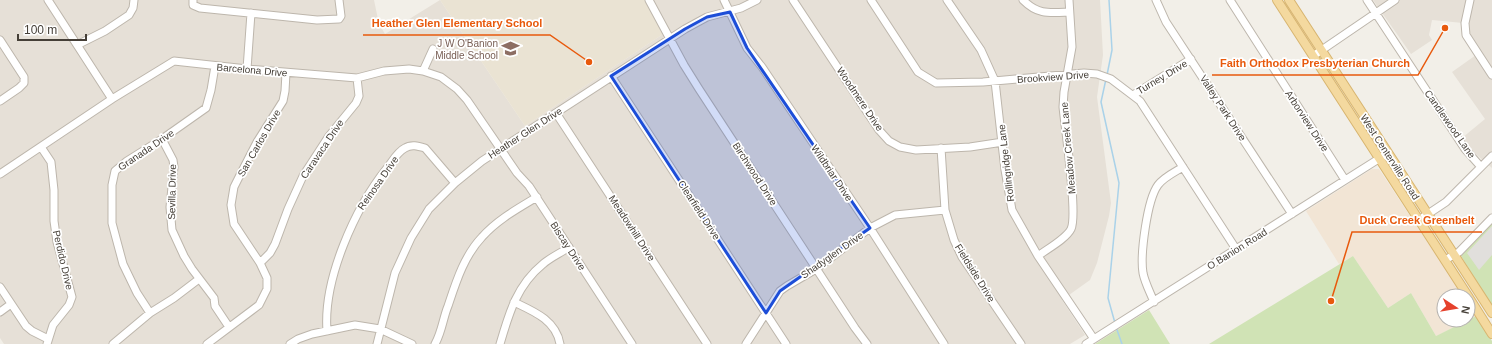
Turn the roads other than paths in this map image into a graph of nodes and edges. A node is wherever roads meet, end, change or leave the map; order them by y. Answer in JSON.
{"nodes":[{"id":1,"x":48,"y":0,"type":"edge"},
{"id":2,"x":134,"y":0,"type":"edge"},
{"id":3,"x":194,"y":0,"type":"edge"},
{"id":4,"x":339,"y":0,"type":"edge"},
{"id":5,"x":650,"y":0,"type":"edge"},
{"id":6,"x":724,"y":0,"type":"edge"},
{"id":7,"x":757,"y":0,"type":"edge"},
{"id":8,"x":794,"y":0,"type":"edge"},
{"id":9,"x":871,"y":0,"type":"edge"},
{"id":10,"x":947,"y":0,"type":"edge"},
{"id":11,"x":1023,"y":0,"type":"edge"},
{"id":12,"x":1069,"y":0,"type":"edge"},
{"id":13,"x":1156,"y":0,"type":"edge"},
{"id":14,"x":1230,"y":0,"type":"edge"},
{"id":15,"x":1277,"y":0,"type":"edge"},
{"id":16,"x":1289,"y":0,"type":"edge"},
{"id":17,"x":1367,"y":0,"type":"edge"},
{"id":18,"x":1395,"y":0,"type":"edge"},
{"id":19,"x":1470,"y":0,"type":"edge"},
{"id":20,"x":730,"y":12,"type":"junction"},
{"id":21,"x":1069,"y":12,"type":"junction"},
{"id":22,"x":251,"y":13,"type":"junction"},
{"id":23,"x":1376,"y":13,"type":"junction"},
{"id":24,"x":671,"y":39,"type":"junction"},
{"id":25,"x":0,"y":40,"type":"edge"},
{"id":26,"x":77,"y":45,"type":"junction"},
{"id":27,"x":433,"y":49,"type":"dead end"},
{"id":28,"x":1322,"y":50,"type":"junction"},
{"id":29,"x":1313,"y":56,"type":"junction"},
{"id":30,"x":1191,"y":59,"type":"junction"},
{"id":31,"x":215,"y":66,"type":"junction"},
{"id":32,"x":247,"y":69,"type":"junction"},
{"id":33,"x":423,"y":71,"type":"junction"},
{"id":34,"x":286,"y":73,"type":"junction"},
{"id":35,"x":1067,"y":75,"type":"junction"},
{"id":36,"x":1492,"y":75,"type":"edge"},
{"id":37,"x":611,"y":76,"type":"junction"},
{"id":38,"x":356,"y":78,"type":"junction"},
{"id":39,"x":995,"y":81,"type":"junction"},
{"id":40,"x":1133,"y":94,"type":"junction"},
{"id":41,"x":112,"y":99,"type":"junction"},
{"id":42,"x":0,"y":100,"type":"edge"},
{"id":43,"x":556,"y":113,"type":"junction"},
{"id":44,"x":162,"y":139,"type":"junction"},
{"id":45,"x":1003,"y":142,"type":"junction"},
{"id":46,"x":41,"y":147,"type":"junction"},
{"id":47,"x":940,"y":148,"type":"junction"},
{"id":48,"x":501,"y":150,"type":"junction"},
{"id":49,"x":1388,"y":154,"type":"junction"},
{"id":50,"x":1492,"y":156,"type":"edge"},
{"id":51,"x":1380,"y":158,"type":"junction"},
{"id":52,"x":1183,"y":167,"type":"junction"},
{"id":53,"x":1481,"y":167,"type":"junction"},
{"id":54,"x":0,"y":174,"type":"edge"},
{"id":55,"x":1345,"y":180,"type":"junction"},
{"id":56,"x":455,"y":183,"type":"junction"},
{"id":57,"x":537,"y":197,"type":"junction"},
{"id":58,"x":945,"y":210,"type":"junction"},
{"id":59,"x":1292,"y":214,"type":"junction"},
{"id":60,"x":1427,"y":214,"type":"junction"},
{"id":61,"x":1492,"y":218,"type":"edge"},
{"id":62,"x":1419,"y":220,"type":"junction"},
{"id":63,"x":870,"y":228,"type":"junction"},
{"id":64,"x":569,"y":247,"type":"junction"},
{"id":65,"x":1236,"y":249,"type":"junction"},
{"id":66,"x":1454,"y":255,"type":"junction"},
{"id":67,"x":1038,"y":256,"type":"junction"},
{"id":68,"x":1445,"y":260,"type":"junction"},
{"id":69,"x":260,"y":263,"type":"junction"},
{"id":70,"x":816,"y":269,"type":"junction"},
{"id":71,"x":199,"y":279,"type":"junction"},
{"id":72,"x":0,"y":287,"type":"edge"},
{"id":73,"x":1463,"y":288,"type":"edge"},
{"id":74,"x":514,"y":302,"type":"junction"},
{"id":75,"x":1154,"y":302,"type":"junction"},
{"id":76,"x":11,"y":304,"type":"junction"},
{"id":77,"x":1476,"y":309,"type":"edge"},
{"id":78,"x":0,"y":312,"type":"edge"},
{"id":79,"x":766,"y":312,"type":"junction"},
{"id":80,"x":150,"y":313,"type":"junction"},
{"id":81,"x":1492,"y":314,"type":"edge"},
{"id":82,"x":229,"y":327,"type":"junction"},
{"id":83,"x":380,"y":328,"type":"junction"},
{"id":84,"x":327,"y":331,"type":"junction"},
{"id":85,"x":1492,"y":334,"type":"edge"},
{"id":86,"x":1094,"y":339,"type":"junction"},
{"id":87,"x":47,"y":342,"type":"edge"},
{"id":88,"x":113,"y":344,"type":"edge"},
{"id":89,"x":207,"y":344,"type":"edge"},
{"id":90,"x":290,"y":344,"type":"edge"},
{"id":91,"x":377,"y":344,"type":"edge"},
{"id":92,"x":412,"y":344,"type":"edge"},
{"id":93,"x":435,"y":344,"type":"edge"},
{"id":94,"x":500,"y":344,"type":"edge"},
{"id":95,"x":560,"y":344,"type":"edge"},
{"id":96,"x":632,"y":344,"type":"edge"},
{"id":97,"x":707,"y":344,"type":"edge"},
{"id":98,"x":746,"y":344,"type":"edge"},
{"id":99,"x":786,"y":344,"type":"edge"},
{"id":100,"x":867,"y":344,"type":"edge"},
{"id":101,"x":944,"y":344,"type":"edge"},
{"id":102,"x":1021,"y":344,"type":"edge"},
{"id":103,"x":1086,"y":344,"type":"edge"}],
"edges":[{"from":1,"to":26,"type":"street"},
{"from":2,"to":26,"type":"street"},
{"from":3,"to":22,"type":"street"},
{"from":4,"to":22,"type":"street"},
{"from":5,"to":24,"type":"street","name":"Birchwood Drive"},
{"from":6,"to":20,"type":"street","name":"Wildbriar Drive"},
{"from":7,"to":20,"type":"street","name":"Heather Glen Drive"},
{"from":8,"to":47,"type":"street","name":"Woodmere Drive"},
{"from":9,"to":39,"type":"street","name":"Brookview Drive"},
{"from":10,"to":39,"type":"street","name":"Rollingridge Lane"},
{"from":11,"to":21,"type":"street"},
{"from":12,"to":21,"type":"street","name":"Meadow Creek Lane"},
{"from":13,"to":30,"type":"street","name":"Valley Park Drive"},
{"from":14,"to":55,"type":"street","name":"Arborview Drive"},
{"from":15,"to":29,"type":"main road","name":"West Centerville Road"},
{"from":16,"to":28,"type":"main road","name":"West Centerville Road"},
{"from":17,"to":23,"type":"street","name":"Candlewood Lane"},
{"from":18,"to":23,"type":"street"},
{"from":19,"to":36,"type":"street"},
{"from":20,"to":24,"type":"street","name":"Heather Glen Drive"},
{"from":20,"to":63,"type":"street","name":"Wildbriar Drive"},
{"from":21,"to":35,"type":"street","name":"Meadow Creek Lane"},
{"from":22,"to":32,"type":"street"},
{"from":23,"to":28,"type":"street"},
{"from":23,"to":53,"type":"street","name":"Candlewood Lane"},
{"from":24,"to":37,"type":"street","name":"Heather Glen Drive"},
{"from":24,"to":70,"type":"street","name":"Birchwood Drive"},
{"from":25,"to":42,"type":"street"},
{"from":26,"to":41,"type":"street"},
{"from":27,"to":33,"type":"street"},
{"from":28,"to":29,"type":"street"},
{"from":28,"to":49,"type":"main road","name":"West Centerville Road"},
{"from":29,"to":51,"type":"main road","name":"West Centerville Road"},
{"from":30,"to":40,"type":"street","name":"Turney Drive"},
{"from":30,"to":59,"type":"street","name":"Valley Park Drive"},
{"from":31,"to":32,"type":"street","name":"Barcelona Drive"},
{"from":31,"to":41,"type":"street","name":"Barcelona Drive"},
{"from":31,"to":44,"type":"street","name":"Granada Drive"},
{"from":32,"to":34,"type":"street","name":"Barcelona Drive"},
{"from":33,"to":38,"type":"street","name":"Barcelona Drive"},
{"from":33,"to":48,"type":"street","name":"Barcelona Drive"},
{"from":34,"to":38,"type":"street","name":"Barcelona Drive"},
{"from":34,"to":69,"type":"street","name":"San Carlos Drive"},
{"from":35,"to":39,"type":"street","name":"Brookview Drive"},
{"from":35,"to":40,"type":"street","name":"Brookview Drive"},
{"from":35,"to":67,"type":"street","name":"Meadow Creek Lane"},
{"from":37,"to":43,"type":"street","name":"Heather Glen Drive"},
{"from":37,"to":79,"type":"street","name":"Clearfield Drive"},
{"from":38,"to":69,"type":"street","name":"Caravaca Drive"},
{"from":39,"to":45,"type":"street","name":"Rollingridge Lane"},
{"from":40,"to":52,"type":"street","name":"Brookview Drive"},
{"from":41,"to":46,"type":"street","name":"Barcelona Drive"},
{"from":43,"to":48,"type":"street","name":"Heather Glen Drive"},
{"from":43,"to":97,"type":"street","name":"Meadowhill Drive"},
{"from":44,"to":71,"type":"street","name":"Sevilla Drive"},
{"from":44,"to":80,"type":"street","name":"Granada Drive"},
{"from":45,"to":47,"type":"street","name":"Woodmere Drive"},
{"from":45,"to":67,"type":"street","name":"Rollingridge Lane"},
{"from":46,"to":54,"type":"street","name":"Barcelona Drive"},
{"from":46,"to":87,"type":"street","name":"Perdido Drive"},
{"from":47,"to":58,"type":"street","name":"Fieldside Drive"},
{"from":48,"to":56,"type":"street","name":"Heather Glen Drive"},
{"from":48,"to":57,"type":"street","name":"Biscay Drive"},
{"from":49,"to":51,"type":"street","name":"O Banion Road"},
{"from":49,"to":60,"type":"main road","name":"West Centerville Road"},
{"from":50,"to":53,"type":"street"},
{"from":51,"to":55,"type":"street","name":"O Banion Road"},
{"from":51,"to":62,"type":"main road","name":"West Centerville Road"},
{"from":52,"to":65,"type":"street","name":"Brookview Drive"},
{"from":52,"to":75,"type":"street"},
{"from":53,"to":60,"type":"street"},
{"from":55,"to":59,"type":"street","name":"O Banion Road"},
{"from":56,"to":83,"type":"street","name":"Heather Glen Drive"},
{"from":56,"to":84,"type":"street","name":"Reinosa Drive"},
{"from":57,"to":64,"type":"street","name":"Biscay Drive"},
{"from":57,"to":93,"type":"street"},
{"from":58,"to":63,"type":"street","name":"Shadyglen Drive"},
{"from":58,"to":102,"type":"street","name":"Fieldside Drive"},
{"from":59,"to":65,"type":"street","name":"O Banion Road"},
{"from":60,"to":62,"type":"street"},
{"from":60,"to":66,"type":"main road","name":"West Centerville Road"},
{"from":61,"to":66,"type":"street"},
{"from":62,"to":68,"type":"main road","name":"West Centerville Road"},
{"from":63,"to":70,"type":"street","name":"Shadyglen Drive"},
{"from":63,"to":101,"type":"street","name":"Wildbriar Drive"},
{"from":64,"to":74,"type":"street"},
{"from":64,"to":96,"type":"street","name":"Biscay Drive"},
{"from":65,"to":75,"type":"street","name":"O Banion Road"},
{"from":66,"to":68,"type":"street"},
{"from":66,"to":81,"type":"main road","name":"West Centerville Road"},
{"from":67,"to":86,"type":"street","name":"Rollingridge Lane"},
{"from":68,"to":73,"type":"main road","name":"West Centerville Road"},
{"from":69,"to":82,"type":"street","name":"San Carlos Drive"},
{"from":70,"to":79,"type":"street","name":"Shadyglen Drive"},
{"from":70,"to":100,"type":"street","name":"Birchwood Drive"},
{"from":71,"to":80,"type":"street"},
{"from":71,"to":82,"type":"street","name":"Sevilla Drive"},
{"from":72,"to":76,"type":"street"},
{"from":74,"to":94,"type":"street"},
{"from":74,"to":95,"type":"street"},
{"from":75,"to":86,"type":"street","name":"O Banion Road"},
{"from":76,"to":78,"type":"street"},
{"from":76,"to":87,"type":"street"},
{"from":77,"to":85,"type":"main road","name":"West Centerville Road"},
{"from":79,"to":98,"type":"street","name":"Shadyglen Drive"},
{"from":79,"to":99,"type":"street","name":"Clearfield Drive"},
{"from":80,"to":88,"type":"street"},
{"from":82,"to":89,"type":"street","name":"San Carlos Drive"},
{"from":83,"to":84,"type":"street"},
{"from":83,"to":91,"type":"street","name":"Heather Glen Drive"},
{"from":83,"to":92,"type":"street"},
{"from":84,"to":90,"type":"street"},
{"from":86,"to":103,"type":"street","name":"O Banion Road"}]}
